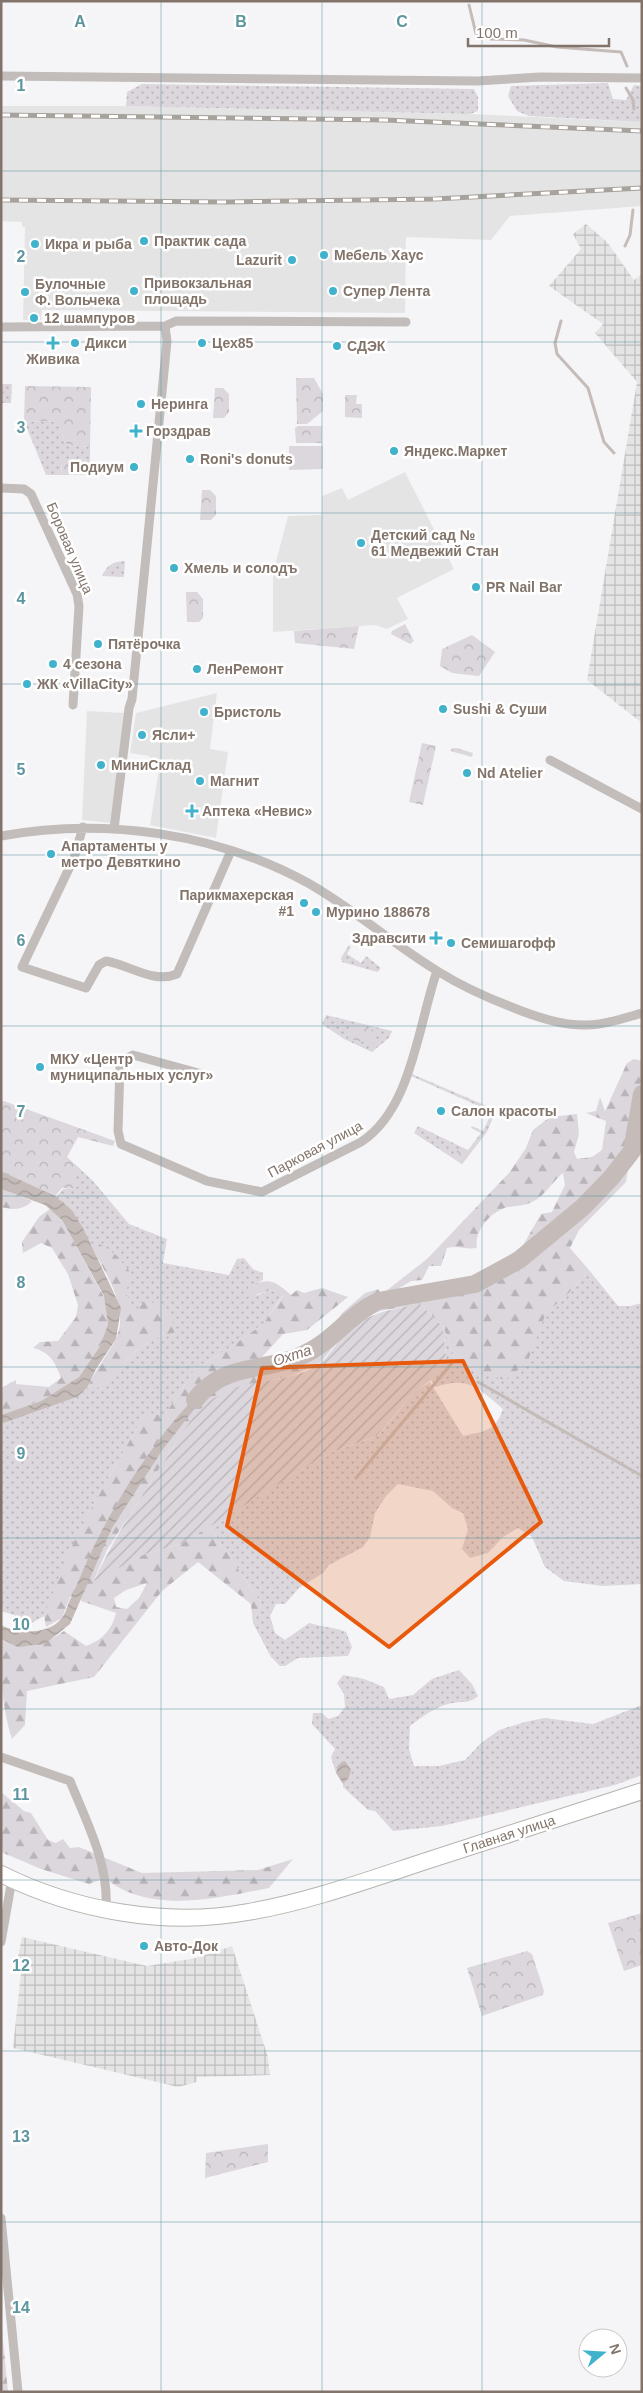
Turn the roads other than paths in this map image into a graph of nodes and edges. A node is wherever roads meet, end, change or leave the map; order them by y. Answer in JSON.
{"nodes":[{"id":1,"x":1,"y":76,"type":"edge"},
{"id":2,"x":642,"y":78,"type":"edge"},
{"id":3,"x":406,"y":322,"type":"dead end"},
{"id":4,"x":164,"y":326,"type":"junction"},
{"id":5,"x":1,"y":327,"type":"edge"},
{"id":6,"x":1,"y":488,"type":"edge"},
{"id":7,"x":73,"y":706,"type":"dead end"},
{"id":8,"x":550,"y":760,"type":"dead end"},
{"id":9,"x":642,"y":809,"type":"edge"},
{"id":10,"x":83,"y":827,"type":"junction"},
{"id":11,"x":114,"y":829,"type":"junction"},
{"id":12,"x":1,"y":836,"type":"edge"},
{"id":13,"x":231,"y":851,"type":"junction"},
{"id":14,"x":437,"y":971,"type":"junction"},
{"id":15,"x":642,"y":1013,"type":"edge"},
{"id":16,"x":202,"y":1074,"type":"dead end"},
{"id":17,"x":1,"y":1757,"type":"edge"},
{"id":18,"x":642,"y":1791,"type":"edge"},
{"id":19,"x":7,"y":1876,"type":"edge"},
{"id":20,"x":106,"y":1909,"type":"junction"},
{"id":21,"x":1,"y":1942,"type":"edge"},
{"id":22,"x":1,"y":2218,"type":"edge"},
{"id":23,"x":18,"y":2392,"type":"edge"}],
"edges":[{"from":1,"to":2,"type":"street"},
{"from":3,"to":4,"type":"street"},
{"from":4,"to":5,"type":"street"},
{"from":4,"to":11,"type":"street"},
{"from":6,"to":7,"type":"street","name":"Боровая улица"},
{"from":8,"to":9,"type":"street"},
{"from":10,"to":11,"type":"street"},
{"from":10,"to":12,"type":"street"},
{"from":10,"to":13,"type":"street"},
{"from":11,"to":13,"type":"street"},
{"from":13,"to":14,"type":"street"},
{"from":14,"to":15,"type":"street"},
{"from":14,"to":16,"type":"street","name":"Парковая улица"},
{"from":17,"to":20,"type":"street"},
{"from":18,"to":20,"type":"main road","name":"Главная улица"},
{"from":19,"to":20,"type":"main road","name":"Главная улица"},
{"from":19,"to":21,"type":"street"},
{"from":22,"to":23,"type":"street"}]}
